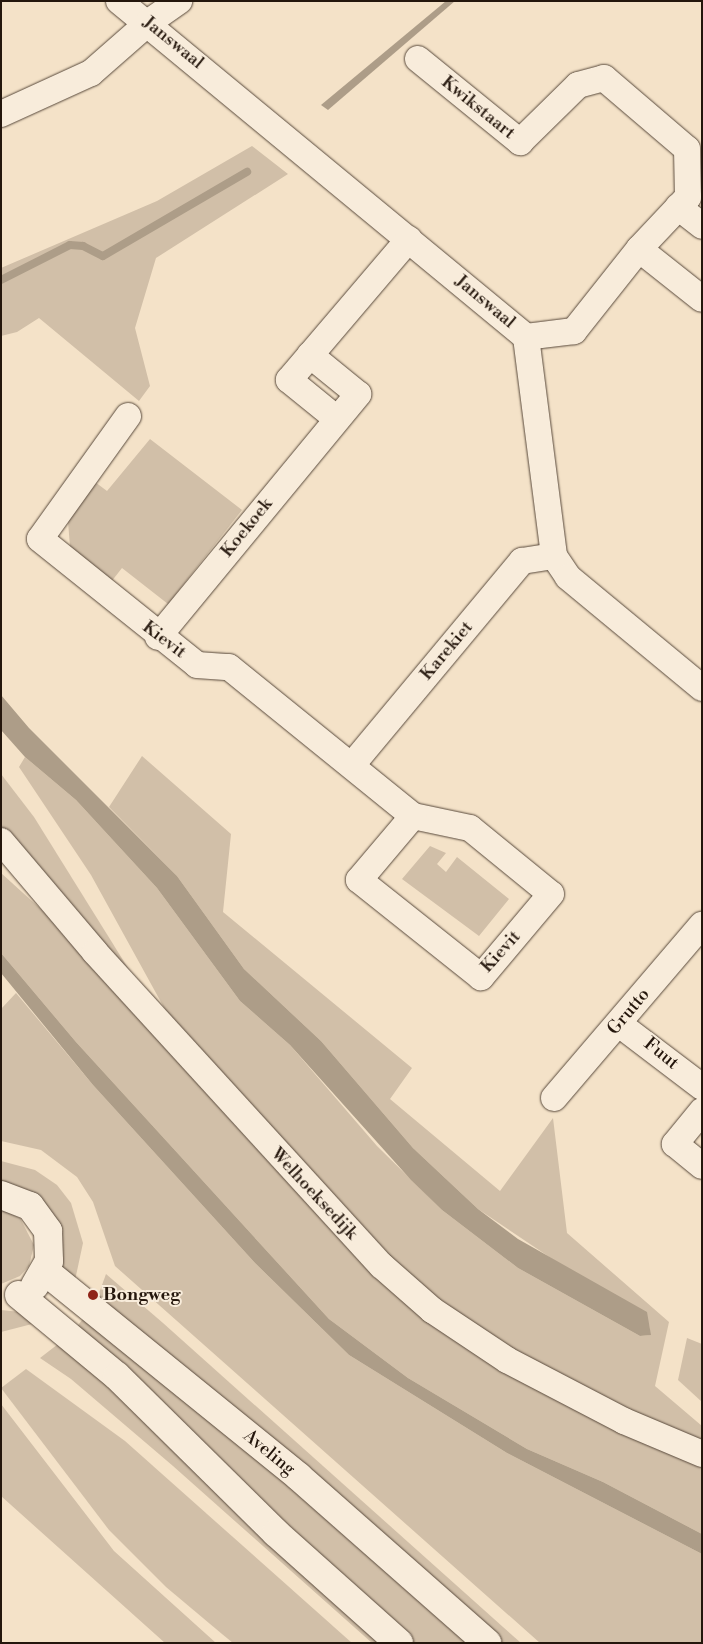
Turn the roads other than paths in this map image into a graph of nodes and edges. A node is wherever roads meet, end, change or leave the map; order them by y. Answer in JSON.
{"nodes":[{"id":1,"x":119,"y":1,"type":"edge"},
{"id":2,"x":179,"y":1,"type":"edge"},
{"id":3,"x":148,"y":22,"type":"junction"},
{"id":4,"x":418,"y":59,"type":"dead end"},
{"id":5,"x":1,"y":114,"type":"edge"},
{"id":6,"x":694,"y":145,"type":"edge"},
{"id":7,"x":683,"y":202,"type":"junction"},
{"id":8,"x":702,"y":226,"type":"edge"},
{"id":9,"x":410,"y":239,"type":"junction"},
{"id":10,"x":639,"y":249,"type":"junction"},
{"id":11,"x":702,"y":298,"type":"edge"},
{"id":12,"x":526,"y":337,"type":"junction"},
{"id":13,"x":128,"y":416,"type":"dead end"},
{"id":14,"x":554,"y":556,"type":"junction"},
{"id":15,"x":158,"y":637,"type":"junction"},
{"id":16,"x":702,"y":688,"type":"edge"},
{"id":17,"x":352,"y":765,"type":"junction"},
{"id":18,"x":413,"y":816,"type":"junction"},
{"id":19,"x":1,"y":841,"type":"edge"},
{"id":20,"x":702,"y":926,"type":"edge"},
{"id":21,"x":619,"y":1024,"type":"junction"},
{"id":22,"x":702,"y":1087,"type":"edge"},
{"id":23,"x":554,"y":1098,"type":"dead end"},
{"id":24,"x":702,"y":1111,"type":"edge"},
{"id":25,"x":702,"y":1166,"type":"edge"},
{"id":26,"x":1,"y":1195,"type":"edge"},
{"id":27,"x":45,"y":1271,"type":"junction"},
{"id":28,"x":10,"y":1297,"type":"edge"},
{"id":29,"x":702,"y":1454,"type":"edge"},
{"id":30,"x":399,"y":1643,"type":"edge"},
{"id":31,"x":487,"y":1643,"type":"edge"}],
"edges":[{"from":1,"to":3,"type":"street","name":"Janswaal"},
{"from":2,"to":3,"type":"street"},
{"from":3,"to":5,"type":"street"},
{"from":3,"to":9,"type":"street","name":"Janswaal"},
{"from":4,"to":6,"type":"street","name":"Kwikstaart"},
{"from":6,"to":7,"type":"street","name":"Kwikstaart"},
{"from":7,"to":8,"type":"street"},
{"from":7,"to":10,"type":"street"},
{"from":9,"to":12,"type":"street","name":"Janswaal"},
{"from":9,"to":15,"type":"street","name":"Koekoek"},
{"from":10,"to":11,"type":"street"},
{"from":10,"to":12,"type":"street"},
{"from":12,"to":14,"type":"street","name":"Janswaal"},
{"from":13,"to":15,"type":"street","name":"Kievit"},
{"from":14,"to":16,"type":"street","name":"Janswaal"},
{"from":14,"to":17,"type":"street","name":"Karekiet"},
{"from":15,"to":17,"type":"street","name":"Kievit"},
{"from":17,"to":18,"type":"street","name":"Kievit"},
{"from":18,"to":18,"type":"street","name":"Kievit"},
{"from":19,"to":29,"type":"street","name":"Welhoeksedijk"},
{"from":20,"to":21,"type":"street","name":"Grutto"},
{"from":21,"to":22,"type":"street","name":"Fuut"},
{"from":21,"to":23,"type":"street","name":"Grutto"},
{"from":24,"to":25,"type":"street"},
{"from":26,"to":27,"type":"main road"},
{"from":27,"to":28,"type":"main road"},
{"from":27,"to":31,"type":"main road","name":"Aveling"},
{"from":28,"to":30,"type":"main road"}]}
